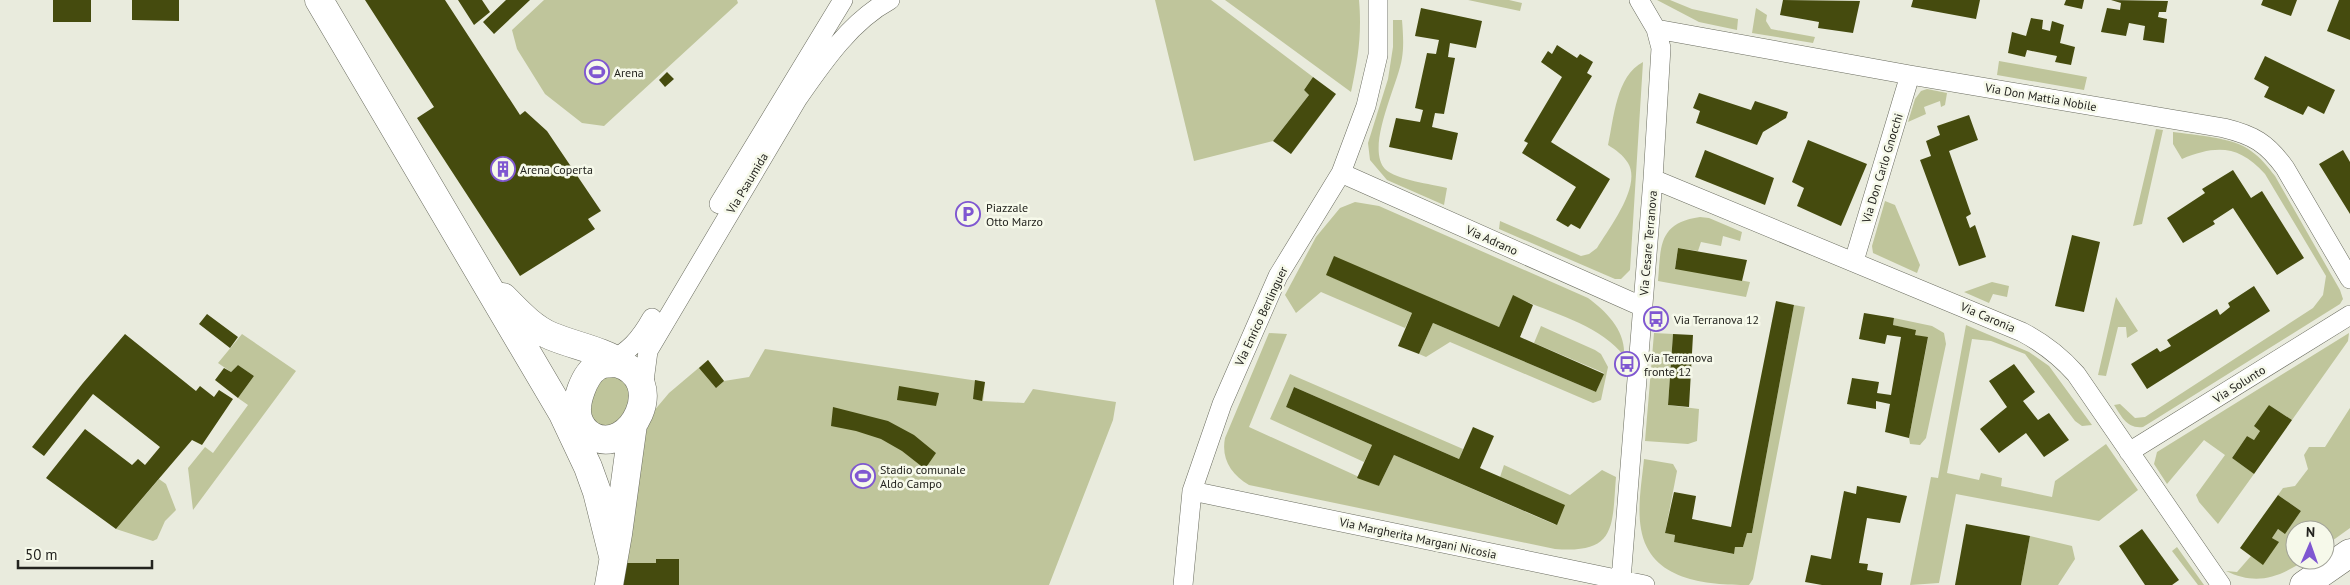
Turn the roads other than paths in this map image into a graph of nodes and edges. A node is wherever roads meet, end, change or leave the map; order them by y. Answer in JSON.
{"nodes":[{"id":1,"x":319,"y":0,"type":"edge"},
{"id":2,"x":843,"y":0,"type":"edge"},
{"id":3,"x":890,"y":0,"type":"edge"},
{"id":4,"x":1378,"y":0,"type":"edge"},
{"id":5,"x":1639,"y":0,"type":"edge"},
{"id":6,"x":1656,"y":29,"type":"junction"},
{"id":7,"x":1910,"y":75,"type":"junction"},
{"id":8,"x":1341,"y":174,"type":"junction"},
{"id":9,"x":1653,"y":179,"type":"junction"},
{"id":10,"x":1854,"y":261,"type":"junction"},
{"id":11,"x":482,"y":276,"type":"junction"},
{"id":12,"x":2350,"y":279,"type":"edge"},
{"id":13,"x":1643,"y":308,"type":"junction"},
{"id":14,"x":2350,"y":315,"type":"edge"},
{"id":15,"x":616,"y":363,"type":"junction"},
{"id":16,"x":643,"y":390,"type":"junction"},
{"id":17,"x":575,"y":424,"type":"junction"},
{"id":18,"x":633,"y":424,"type":"junction"},
{"id":19,"x":2129,"y":452,"type":"junction"},
{"id":20,"x":1192,"y":491,"type":"junction"},
{"id":21,"x":2350,"y":553,"type":"edge"},
{"id":22,"x":613,"y":556,"type":"junction"},
{"id":23,"x":1621,"y":580,"type":"junction"},
{"id":24,"x":609,"y":585,"type":"edge"},
{"id":25,"x":1183,"y":585,"type":"edge"},
{"id":26,"x":1645,"y":585,"type":"edge"},
{"id":27,"x":2221,"y":585,"type":"edge"},
{"id":28,"x":2304,"y":585,"type":"edge"}],
"edges":[{"from":1,"to":11,"type":"main road"},
{"from":2,"to":15,"type":"street","name":"Via Psaumida"},
{"from":3,"to":16,"type":"street","name":"Via Psaumida"},
{"from":4,"to":8,"type":"street","name":"Via Enrico Berlinguer"},
{"from":5,"to":6,"type":"street","name":"Via Cesare Terranova"},
{"from":6,"to":7,"type":"street","name":"Via Don Mattia Nobile"},
{"from":6,"to":9,"type":"street","name":"Via Cesare Terranova"},
{"from":7,"to":10,"type":"street","name":"Via Don Carlo Gnocchi"},
{"from":7,"to":12,"type":"street","name":"Via Don Mattia Nobile"},
{"from":8,"to":13,"type":"street","name":"Via Adrano"},
{"from":8,"to":20,"type":"street","name":"Via Enrico Berlinguer"},
{"from":9,"to":10,"type":"street","name":"Via Caronia"},
{"from":9,"to":13,"type":"street","name":"Via Cesare Terranova"},
{"from":10,"to":19,"type":"street","name":"Via Caronia"},
{"from":11,"to":15,"type":"main road"},
{"from":11,"to":17,"type":"main road"},
{"from":13,"to":23,"type":"street","name":"Via Cesare Terranova"},
{"from":14,"to":19,"type":"street","name":"Via Solunto"},
{"from":15,"to":16,"type":"main road"},
{"from":15,"to":17,"type":"main road"},
{"from":16,"to":18,"type":"main road"},
{"from":17,"to":18,"type":"main road"},
{"from":17,"to":22,"type":"main road"},
{"from":18,"to":22,"type":"main road"},
{"from":19,"to":27,"type":"street","name":"Via Caronia"},
{"from":20,"to":23,"type":"street","name":"Via Margherita Margani Nicosia"},
{"from":20,"to":25,"type":"street","name":"Via Enrico Berlinguer"},
{"from":21,"to":28,"type":"main road"},
{"from":22,"to":24,"type":"main road"},
{"from":23,"to":26,"type":"street","name":"Via Margherita Margani Nicosia"}]}
